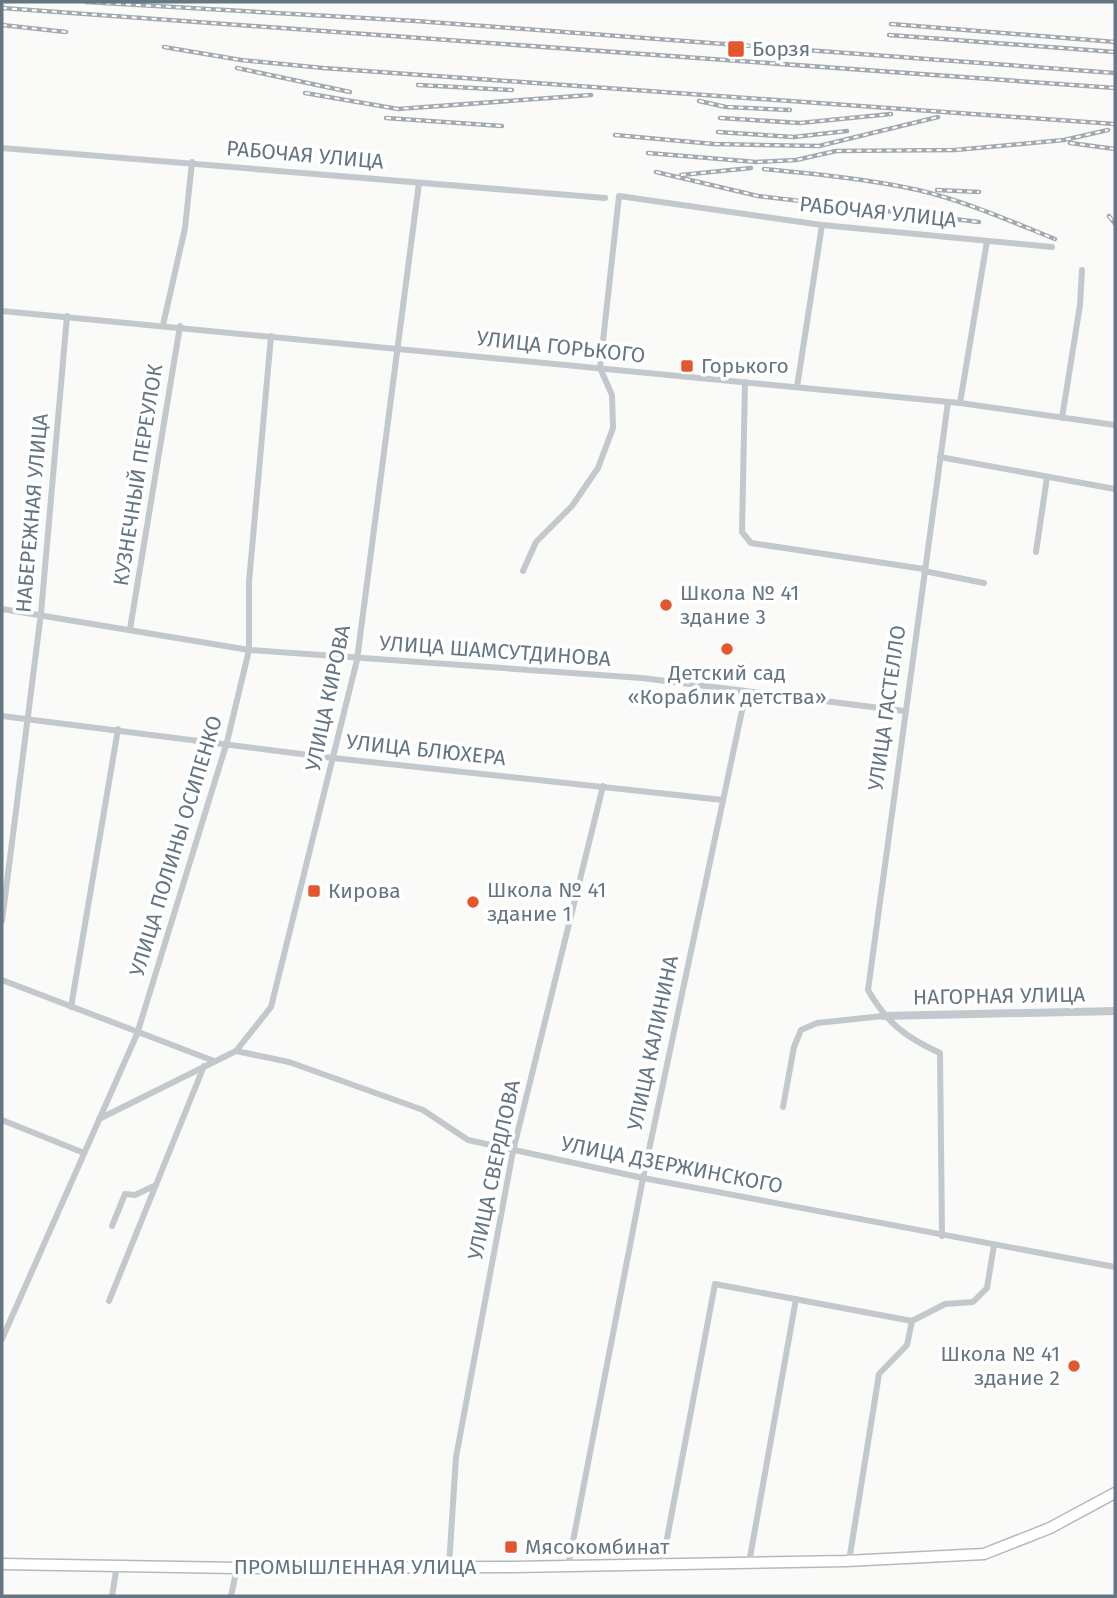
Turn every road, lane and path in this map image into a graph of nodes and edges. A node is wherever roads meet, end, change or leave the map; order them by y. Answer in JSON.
{"nodes":[{"id":1,"x":2,"y":148,"type":"edge"},
{"id":2,"x":192,"y":162,"type":"junction"},
{"id":3,"x":419,"y":183,"type":"junction"},
{"id":4,"x":605,"y":198,"type":"dead end"},
{"id":5,"x":822,"y":225,"type":"junction"},
{"id":6,"x":987,"y":241,"type":"junction"},
{"id":7,"x":1052,"y":247,"type":"dead end"},
{"id":8,"x":1082,"y":270,"type":"dead end"},
{"id":9,"x":2,"y":311,"type":"edge"},
{"id":10,"x":67,"y":316,"type":"junction"},
{"id":11,"x":163,"y":325,"type":"junction"},
{"id":12,"x":180,"y":326,"type":"junction"},
{"id":13,"x":271,"y":336,"type":"junction"},
{"id":14,"x":400,"y":348,"type":"junction"},
{"id":15,"x":600,"y":368,"type":"junction"},
{"id":16,"x":745,"y":382,"type":"junction"},
{"id":17,"x":797,"y":387,"type":"junction"},
{"id":18,"x":948,"y":402,"type":"junction"},
{"id":19,"x":960,"y":403,"type":"junction"},
{"id":20,"x":1062,"y":418,"type":"junction"},
{"id":21,"x":1115,"y":425,"type":"edge"},
{"id":22,"x":940,"y":457,"type":"junction"},
{"id":23,"x":1047,"y":477,"type":"junction"},
{"id":24,"x":1115,"y":489,"type":"edge"},
{"id":25,"x":1037,"y":552,"type":"dead end"},
{"id":26,"x":924,"y":570,"type":"junction"},
{"id":27,"x":523,"y":571,"type":"dead end"},
{"id":28,"x":984,"y":583,"type":"dead end"},
{"id":29,"x":2,"y":609,"type":"edge"},
{"id":30,"x":41,"y":613,"type":"junction"},
{"id":31,"x":130,"y":629,"type":"junction"},
{"id":32,"x":249,"y":650,"type":"junction"},
{"id":33,"x":357,"y":660,"type":"junction"},
{"id":34,"x":746,"y":692,"type":"junction"},
{"id":35,"x":904,"y":711,"type":"junction"},
{"id":36,"x":2,"y":716,"type":"edge"},
{"id":37,"x":28,"y":719,"type":"junction"},
{"id":38,"x":118,"y":729,"type":"junction"},
{"id":39,"x":228,"y":742,"type":"junction"},
{"id":40,"x":333,"y":758,"type":"junction"},
{"id":41,"x":603,"y":786,"type":"junction"},
{"id":42,"x":723,"y":800,"type":"junction"},
{"id":43,"x":2,"y":921,"type":"edge"},
{"id":44,"x":2,"y":980,"type":"edge"},
{"id":45,"x":71,"y":1007,"type":"junction"},
{"id":46,"x":1115,"y":1011,"type":"edge"},
{"id":47,"x":883,"y":1016,"type":"junction"},
{"id":48,"x":137,"y":1034,"type":"junction"},
{"id":49,"x":236,"y":1051,"type":"junction"},
{"id":50,"x":214,"y":1061,"type":"junction"},
{"id":51,"x":204,"y":1066,"type":"junction"},
{"id":52,"x":783,"y":1107,"type":"dead end"},
{"id":53,"x":99,"y":1119,"type":"junction"},
{"id":54,"x":2,"y":1120,"type":"edge"},
{"id":55,"x":513,"y":1151,"type":"junction"},
{"id":56,"x":84,"y":1153,"type":"junction"},
{"id":57,"x":643,"y":1178,"type":"junction"},
{"id":58,"x":156,"y":1185,"type":"junction"},
{"id":59,"x":112,"y":1226,"type":"dead end"},
{"id":60,"x":942,"y":1236,"type":"junction"},
{"id":61,"x":994,"y":1245,"type":"junction"},
{"id":62,"x":1115,"y":1268,"type":"edge"},
{"id":63,"x":796,"y":1299,"type":"junction"},
{"id":64,"x":109,"y":1301,"type":"dead end"},
{"id":65,"x":912,"y":1321,"type":"junction"},
{"id":66,"x":2,"y":1339,"type":"edge"},
{"id":67,"x":1115,"y":1493,"type":"edge"},
{"id":68,"x":849,"y":1561,"type":"junction"},
{"id":69,"x":749,"y":1563,"type":"junction"},
{"id":70,"x":2,"y":1564,"type":"edge"},
{"id":71,"x":117,"y":1565,"type":"junction"},
{"id":72,"x":662,"y":1565,"type":"junction"},
{"id":73,"x":449,"y":1566,"type":"junction"},
{"id":74,"x":568,"y":1567,"type":"junction"},
{"id":75,"x":237,"y":1568,"type":"junction"},
{"id":76,"x":113,"y":1596,"type":"edge"},
{"id":77,"x":231,"y":1596,"type":"edge"}],
"edges":[{"from":1,"to":2,"type":"street","name":"РАБОЧАЯ УЛИЦА"},
{"from":2,"to":3,"type":"street","name":"РАБОЧАЯ УЛИЦА"},
{"from":2,"to":11,"type":"street"},
{"from":3,"to":4,"type":"street","name":"РАБОЧАЯ УЛИЦА"},
{"from":3,"to":14,"type":"street","name":"УЛИЦА КИРОВА"},
{"from":5,"to":6,"type":"street","name":"РАБОЧАЯ УЛИЦА"},
{"from":5,"to":15,"type":"street","name":"РАБОЧАЯ УЛИЦА"},
{"from":5,"to":17,"type":"street"},
{"from":6,"to":7,"type":"street","name":"РАБОЧАЯ УЛИЦА"},
{"from":6,"to":19,"type":"street"},
{"from":8,"to":20,"type":"street"},
{"from":9,"to":10,"type":"street","name":"УЛИЦА ГОРЬКОГО"},
{"from":10,"to":11,"type":"street","name":"УЛИЦА ГОРЬКОГО"},
{"from":10,"to":30,"type":"street","name":"НАБЕРЕЖНАЯ УЛИЦА"},
{"from":11,"to":12,"type":"street","name":"УЛИЦА ГОРЬКОГО"},
{"from":12,"to":13,"type":"street","name":"УЛИЦА ГОРЬКОГО"},
{"from":12,"to":31,"type":"street","name":"КУЗНЕЧНЫЙ ПЕРЕУЛОК"},
{"from":13,"to":14,"type":"street","name":"УЛИЦА ГОРЬКОГО"},
{"from":13,"to":32,"type":"street","name":"УЛИЦА ПОЛИНЫ ОСИПЕНКО"},
{"from":14,"to":15,"type":"street","name":"УЛИЦА ГОРЬКОГО"},
{"from":14,"to":33,"type":"street","name":"УЛИЦА КИРОВА"},
{"from":15,"to":16,"type":"street","name":"УЛИЦА ГОРЬКОГО"},
{"from":15,"to":27,"type":"street"},
{"from":16,"to":17,"type":"street","name":"УЛИЦА ГОРЬКОГО"},
{"from":16,"to":26,"type":"street"},
{"from":17,"to":18,"type":"street","name":"УЛИЦА ГОРЬКОГО"},
{"from":18,"to":19,"type":"street","name":"УЛИЦА ГОРЬКОГО"},
{"from":18,"to":22,"type":"street","name":"УЛИЦА ГАСТЕЛЛО"},
{"from":19,"to":20,"type":"street","name":"УЛИЦА ГОРЬКОГО"},
{"from":20,"to":21,"type":"street","name":"УЛИЦА ГОРЬКОГО"},
{"from":22,"to":23,"type":"street"},
{"from":22,"to":26,"type":"street","name":"УЛИЦА ГАСТЕЛЛО"},
{"from":23,"to":24,"type":"street"},
{"from":23,"to":25,"type":"street"},
{"from":26,"to":28,"type":"street"},
{"from":26,"to":35,"type":"street","name":"УЛИЦА ГАСТЕЛЛО"},
{"from":29,"to":30,"type":"street","name":"УЛИЦА ШАМСУТДИНОВА"},
{"from":30,"to":31,"type":"street","name":"УЛИЦА ШАМСУТДИНОВА"},
{"from":30,"to":37,"type":"street","name":"НАБЕРЕЖНАЯ УЛИЦА"},
{"from":31,"to":32,"type":"street","name":"УЛИЦА ШАМСУТДИНОВА"},
{"from":32,"to":33,"type":"street","name":"УЛИЦА ШАМСУТДИНОВА"},
{"from":32,"to":39,"type":"street","name":"УЛИЦА ПОЛИНЫ ОСИПЕНКО"},
{"from":33,"to":34,"type":"street","name":"УЛИЦА ШАМСУТДИНОВА"},
{"from":33,"to":40,"type":"street","name":"УЛИЦА КИРОВА"},
{"from":34,"to":35,"type":"street","name":"УЛИЦА ШАМСУТДИНОВА"},
{"from":34,"to":42,"type":"street","name":"УЛИЦА КАЛИНИНА"},
{"from":35,"to":47,"type":"street","name":"УЛИЦА ГАСТЕЛЛО"},
{"from":36,"to":37,"type":"street","name":"УЛИЦА БЛЮХЕРА"},
{"from":37,"to":38,"type":"street","name":"УЛИЦА БЛЮХЕРА"},
{"from":37,"to":43,"type":"street","name":"НАБЕРЕЖНАЯ УЛИЦА"},
{"from":38,"to":39,"type":"street","name":"УЛИЦА БЛЮХЕРА"},
{"from":38,"to":45,"type":"street"},
{"from":39,"to":40,"type":"street","name":"УЛИЦА БЛЮХЕРА"},
{"from":39,"to":48,"type":"street","name":"УЛИЦА ПОЛИНЫ ОСИПЕНКО"},
{"from":40,"to":41,"type":"street","name":"УЛИЦА БЛЮХЕРА"},
{"from":40,"to":49,"type":"street","name":"УЛИЦА КИРОВА"},
{"from":41,"to":42,"type":"street","name":"УЛИЦА БЛЮХЕРА"},
{"from":41,"to":55,"type":"street","name":"УЛИЦА СВЕРДЛОВА"},
{"from":42,"to":57,"type":"street","name":"УЛИЦА КАЛИНИНА"},
{"from":44,"to":45,"type":"street"},
{"from":45,"to":48,"type":"street"},
{"from":46,"to":47,"type":"street","name":"НАГОРНАЯ УЛИЦА"},
{"from":47,"to":52,"type":"street"},
{"from":47,"to":60,"type":"street","name":"УЛИЦА ГАСТЕЛЛО"},
{"from":48,"to":50,"type":"street"},
{"from":48,"to":53,"type":"street","name":"УЛИЦА ПОЛИНЫ ОСИПЕНКО"},
{"from":49,"to":50,"type":"street","name":"УЛИЦА КИРОВА"},
{"from":49,"to":55,"type":"street","name":"УЛИЦА ДЗЕРЖИНСКОГО"},
{"from":50,"to":51,"type":"street","name":"УЛИЦА КИРОВА"},
{"from":51,"to":53,"type":"street","name":"УЛИЦА КИРОВА"},
{"from":51,"to":58,"type":"street"},
{"from":53,"to":56,"type":"street","name":"УЛИЦА ПОЛИНЫ ОСИПЕНКО"},
{"from":54,"to":56,"type":"street"},
{"from":55,"to":57,"type":"street","name":"УЛИЦА ДЗЕРЖИНСКОГО"},
{"from":55,"to":73,"type":"street","name":"УЛИЦА СВЕРДЛОВА"},
{"from":56,"to":66,"type":"street","name":"УЛИЦА ПОЛИНЫ ОСИПЕНКО"},
{"from":57,"to":60,"type":"street","name":"УЛИЦА ДЗЕРЖИНСКОГО"},
{"from":57,"to":74,"type":"street","name":"УЛИЦА КАЛИНИНА"},
{"from":58,"to":59,"type":"street"},
{"from":58,"to":64,"type":"street"},
{"from":60,"to":61,"type":"street","name":"УЛИЦА ДЗЕРЖИНСКОГО"},
{"from":61,"to":62,"type":"street","name":"УЛИЦА ДЗЕРЖИНСКОГО"},
{"from":61,"to":65,"type":"street"},
{"from":63,"to":65,"type":"street"},
{"from":63,"to":69,"type":"street"},
{"from":63,"to":72,"type":"street"},
{"from":65,"to":68,"type":"street"},
{"from":67,"to":68,"type":"main road","name":"ПРОМЫШЛЕННАЯ УЛИЦА"},
{"from":68,"to":69,"type":"main road","name":"ПРОМЫШЛЕННАЯ УЛИЦА"},
{"from":69,"to":72,"type":"main road","name":"ПРОМЫШЛЕННАЯ УЛИЦА"},
{"from":70,"to":71,"type":"main road","name":"ПРОМЫШЛЕННАЯ УЛИЦА"},
{"from":71,"to":75,"type":"main road","name":"ПРОМЫШЛЕННАЯ УЛИЦА"},
{"from":71,"to":76,"type":"street"},
{"from":72,"to":74,"type":"main road","name":"ПРОМЫШЛЕННАЯ УЛИЦА"},
{"from":73,"to":74,"type":"main road","name":"ПРОМЫШЛЕННАЯ УЛИЦА"},
{"from":73,"to":75,"type":"main road","name":"ПРОМЫШЛЕННАЯ УЛИЦА"},
{"from":75,"to":77,"type":"street"}]}
